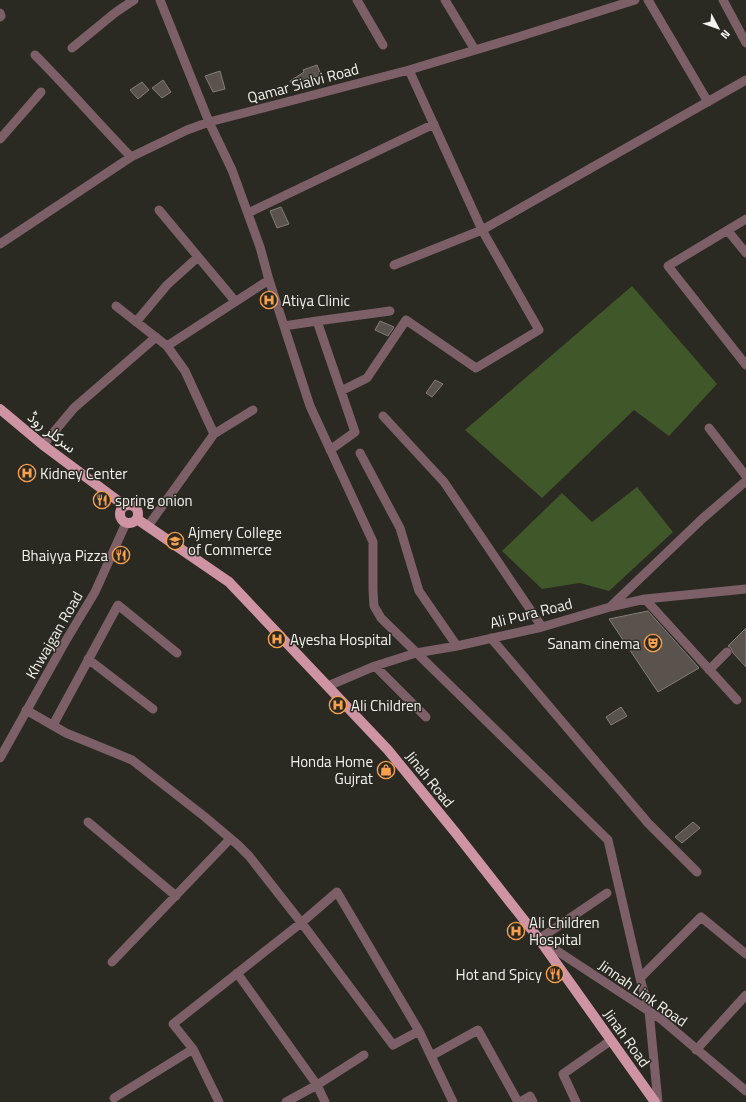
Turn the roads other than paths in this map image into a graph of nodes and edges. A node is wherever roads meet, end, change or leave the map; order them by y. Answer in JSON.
{"nodes":[{"id":1,"x":134,"y":0,"type":"edge"},
{"id":2,"x":160,"y":0,"type":"edge"},
{"id":3,"x":356,"y":0,"type":"edge"},
{"id":4,"x":445,"y":0,"type":"edge"},
{"id":5,"x":635,"y":0,"type":"edge"},
{"id":6,"x":648,"y":0,"type":"edge"},
{"id":7,"x":723,"y":0,"type":"edge"},
{"id":8,"x":0,"y":13,"type":"edge"},
{"id":9,"x":0,"y":17,"type":"edge"},
{"id":10,"x":746,"y":43,"type":"edge"},
{"id":11,"x":383,"y":45,"type":"dead end"},
{"id":12,"x":72,"y":48,"type":"dead end"},
{"id":13,"x":475,"y":50,"type":"junction"},
{"id":14,"x":35,"y":55,"type":"dead end"},
{"id":15,"x":409,"y":70,"type":"junction"},
{"id":16,"x":746,"y":80,"type":"edge"},
{"id":17,"x":41,"y":92,"type":"dead end"},
{"id":18,"x":708,"y":102,"type":"junction"},
{"id":19,"x":209,"y":122,"type":"junction"},
{"id":20,"x":434,"y":124,"type":"junction"},
{"id":21,"x":0,"y":139,"type":"edge"},
{"id":22,"x":131,"y":157,"type":"junction"},
{"id":23,"x":159,"y":210,"type":"dead end"},
{"id":24,"x":248,"y":213,"type":"junction"},
{"id":25,"x":746,"y":219,"type":"edge"},
{"id":26,"x":482,"y":230,"type":"junction"},
{"id":27,"x":728,"y":231,"type":"junction"},
{"id":28,"x":0,"y":244,"type":"edge"},
{"id":29,"x":746,"y":253,"type":"edge"},
{"id":30,"x":198,"y":257,"type":"junction"},
{"id":31,"x":394,"y":264,"type":"dead end"},
{"id":32,"x":269,"y":280,"type":"junction"},
{"id":33,"x":235,"y":301,"type":"junction"},
{"id":34,"x":116,"y":306,"type":"dead end"},
{"id":35,"x":390,"y":311,"type":"dead end"},
{"id":36,"x":317,"y":321,"type":"junction"},
{"id":37,"x":136,"y":322,"type":"junction"},
{"id":38,"x":284,"y":326,"type":"junction"},
{"id":39,"x":156,"y":337,"type":"junction"},
{"id":40,"x":168,"y":346,"type":"junction"},
{"id":41,"x":746,"y":364,"type":"edge"},
{"id":42,"x":341,"y":392,"type":"junction"},
{"id":43,"x":0,"y":409,"type":"edge"},
{"id":44,"x":253,"y":410,"type":"dead end"},
{"id":45,"x":383,"y":416,"type":"dead end"},
{"id":46,"x":708,"y":428,"type":"dead end"},
{"id":47,"x":214,"y":434,"type":"junction"},
{"id":48,"x":43,"y":445,"type":"junction"},
{"id":49,"x":330,"y":450,"type":"junction"},
{"id":50,"x":360,"y":453,"type":"dead end"},
{"id":51,"x":746,"y":476,"type":"edge"},
{"id":52,"x":746,"y":481,"type":"edge"},
{"id":53,"x":125,"y":506,"type":"junction"},
{"id":54,"x":137,"y":519,"type":"junction"},
{"id":55,"x":126,"y":523,"type":"junction"},
{"id":56,"x":148,"y":526,"type":"junction"},
{"id":57,"x":746,"y":589,"type":"edge"},
{"id":58,"x":646,"y":599,"type":"junction"},
{"id":59,"x":610,"y":607,"type":"junction"},
{"id":60,"x":542,"y":627,"type":"junction"},
{"id":61,"x":491,"y":638,"type":"junction"},
{"id":62,"x":457,"y":646,"type":"junction"},
{"id":63,"x":727,"y":652,"type":"dead end"},
{"id":64,"x":177,"y":653,"type":"dead end"},
{"id":65,"x":416,"y":653,"type":"junction"},
{"id":66,"x":88,"y":659,"type":"junction"},
{"id":67,"x":375,"y":666,"type":"junction"},
{"id":68,"x":709,"y":670,"type":"junction"},
{"id":69,"x":328,"y":686,"type":"junction"},
{"id":70,"x":737,"y":700,"type":"dead end"},
{"id":71,"x":26,"y":710,"type":"junction"},
{"id":72,"x":153,"y":710,"type":"dead end"},
{"id":73,"x":426,"y":717,"type":"dead end"},
{"id":74,"x":52,"y":725,"type":"junction"},
{"id":75,"x":0,"y":758,"type":"edge"},
{"id":76,"x":88,"y":822,"type":"dead end"},
{"id":77,"x":230,"y":839,"type":"junction"},
{"id":78,"x":697,"y":872,"type":"dead end"},
{"id":79,"x":607,"y":893,"type":"dead end"},
{"id":80,"x":176,"y":896,"type":"junction"},
{"id":81,"x":301,"y":923,"type":"junction"},
{"id":82,"x":539,"y":940,"type":"junction"},
{"id":83,"x":746,"y":954,"type":"edge"},
{"id":84,"x":112,"y":962,"type":"dead end"},
{"id":85,"x":237,"y":973,"type":"junction"},
{"id":86,"x":640,"y":978,"type":"junction"},
{"id":87,"x":746,"y":994,"type":"edge"},
{"id":88,"x":649,"y":1012,"type":"junction"},
{"id":89,"x":419,"y":1031,"type":"junction"},
{"id":90,"x":610,"y":1041,"type":"junction"},
{"id":91,"x":193,"y":1049,"type":"junction"},
{"id":92,"x":696,"y":1050,"type":"junction"},
{"id":93,"x":364,"y":1055,"type":"dead end"},
{"id":94,"x":431,"y":1056,"type":"junction"},
{"id":95,"x":317,"y":1085,"type":"junction"},
{"id":96,"x":744,"y":1086,"type":"edge"},
{"id":97,"x":114,"y":1098,"type":"dead end"},
{"id":98,"x":219,"y":1102,"type":"edge"},
{"id":99,"x":286,"y":1102,"type":"edge"},
{"id":100,"x":325,"y":1102,"type":"edge"},
{"id":101,"x":453,"y":1102,"type":"edge"},
{"id":102,"x":519,"y":1102,"type":"edge"},
{"id":103,"x":533,"y":1102,"type":"edge"},
{"id":104,"x":576,"y":1102,"type":"edge"},
{"id":105,"x":655,"y":1102,"type":"edge"},
{"id":106,"x":658,"y":1102,"type":"edge"}],
"edges":[{"from":1,"to":12,"type":"street"},
{"from":2,"to":19,"type":"street"},
{"from":3,"to":11,"type":"street"},
{"from":4,"to":13,"type":"street"},
{"from":5,"to":13,"type":"street","name":"Qamar Sialvi Road"},
{"from":6,"to":18,"type":"street"},
{"from":7,"to":10,"type":"street"},
{"from":8,"to":9,"type":"street"},
{"from":13,"to":15,"type":"street","name":"Qamar Sialvi Road"},
{"from":14,"to":22,"type":"street"},
{"from":15,"to":19,"type":"street","name":"Qamar Sialvi Road"},
{"from":15,"to":20,"type":"street"},
{"from":16,"to":18,"type":"street"},
{"from":17,"to":21,"type":"street"},
{"from":18,"to":26,"type":"street"},
{"from":19,"to":22,"type":"street","name":"Qamar Sialvi Road"},
{"from":19,"to":24,"type":"street"},
{"from":20,"to":24,"type":"street"},
{"from":20,"to":26,"type":"street"},
{"from":22,"to":28,"type":"street","name":"Qamar Sialvi Road"},
{"from":23,"to":30,"type":"street"},
{"from":24,"to":32,"type":"street"},
{"from":25,"to":27,"type":"street"},
{"from":26,"to":31,"type":"street"},
{"from":26,"to":42,"type":"street"},
{"from":27,"to":29,"type":"street"},
{"from":27,"to":41,"type":"street"},
{"from":30,"to":33,"type":"street"},
{"from":30,"to":37,"type":"street"},
{"from":32,"to":33,"type":"street"},
{"from":32,"to":38,"type":"street"},
{"from":33,"to":40,"type":"street"},
{"from":34,"to":37,"type":"street"},
{"from":35,"to":36,"type":"street"},
{"from":36,"to":38,"type":"street"},
{"from":36,"to":42,"type":"street"},
{"from":37,"to":39,"type":"street"},
{"from":38,"to":49,"type":"street"},
{"from":39,"to":40,"type":"street"},
{"from":39,"to":48,"type":"street"},
{"from":40,"to":47,"type":"street"},
{"from":42,"to":49,"type":"street"},
{"from":43,"to":48,"type":"main road","name":"سرکلر روڈ"},
{"from":44,"to":47,"type":"street"},
{"from":45,"to":60,"type":"street"},
{"from":46,"to":51,"type":"street"},
{"from":47,"to":56,"type":"street"},
{"from":48,"to":53,"type":"main road","name":"سرکلر روڈ"},
{"from":49,"to":65,"type":"street"},
{"from":50,"to":62,"type":"street"},
{"from":52,"to":59,"type":"street"},
{"from":53,"to":54,"type":"main road"},
{"from":53,"to":55,"type":"main road"},
{"from":54,"to":55,"type":"main road"},
{"from":54,"to":56,"type":"main road","name":"Jinah Road"},
{"from":55,"to":71,"type":"street","name":"Khwajgan Road"},
{"from":56,"to":69,"type":"main road","name":"Jinah Road"},
{"from":57,"to":58,"type":"street","name":"Ali Pura Road"},
{"from":58,"to":59,"type":"street","name":"Ali Pura Road"},
{"from":58,"to":68,"type":"street"},
{"from":59,"to":60,"type":"street","name":"Ali Pura Road"},
{"from":60,"to":61,"type":"street","name":"Ali Pura Road"},
{"from":61,"to":62,"type":"street","name":"Ali Pura Road"},
{"from":61,"to":78,"type":"street"},
{"from":62,"to":65,"type":"street","name":"Ali Pura Road"},
{"from":63,"to":68,"type":"street"},
{"from":64,"to":66,"type":"street"},
{"from":65,"to":67,"type":"street","name":"Ali Pura Road"},
{"from":65,"to":86,"type":"street"},
{"from":66,"to":72,"type":"street"},
{"from":66,"to":74,"type":"street"},
{"from":67,"to":69,"type":"street","name":"Ali Pura Road"},
{"from":67,"to":73,"type":"street"},
{"from":68,"to":70,"type":"street"},
{"from":69,"to":82,"type":"main road","name":"Jinah Road"},
{"from":71,"to":74,"type":"street"},
{"from":71,"to":75,"type":"street","name":"Khwajgan Road"},
{"from":74,"to":77,"type":"street"},
{"from":76,"to":80,"type":"street"},
{"from":77,"to":80,"type":"street"},
{"from":77,"to":81,"type":"street"},
{"from":79,"to":82,"type":"street"},
{"from":80,"to":84,"type":"street"},
{"from":81,"to":85,"type":"street"},
{"from":81,"to":89,"type":"street"},
{"from":81,"to":89,"type":"street"},
{"from":82,"to":88,"type":"street","name":"Jinnah Link Road"},
{"from":82,"to":90,"type":"main road","name":"Jinah Road"},
{"from":83,"to":86,"type":"street"},
{"from":85,"to":91,"type":"street"},
{"from":85,"to":95,"type":"street"},
{"from":86,"to":88,"type":"street"},
{"from":87,"to":92,"type":"street"},
{"from":88,"to":92,"type":"street","name":"Jinnah Link Road"},
{"from":88,"to":106,"type":"street"},
{"from":89,"to":94,"type":"street"},
{"from":90,"to":104,"type":"street"},
{"from":90,"to":105,"type":"main road","name":"Jinah Road"},
{"from":91,"to":97,"type":"street"},
{"from":91,"to":98,"type":"street"},
{"from":92,"to":96,"type":"street","name":"Jinnah Link Road"},
{"from":93,"to":95,"type":"street"},
{"from":94,"to":101,"type":"street"},
{"from":94,"to":102,"type":"street"},
{"from":95,"to":99,"type":"street"},
{"from":95,"to":100,"type":"street"},
{"from":102,"to":103,"type":"street"}]}
